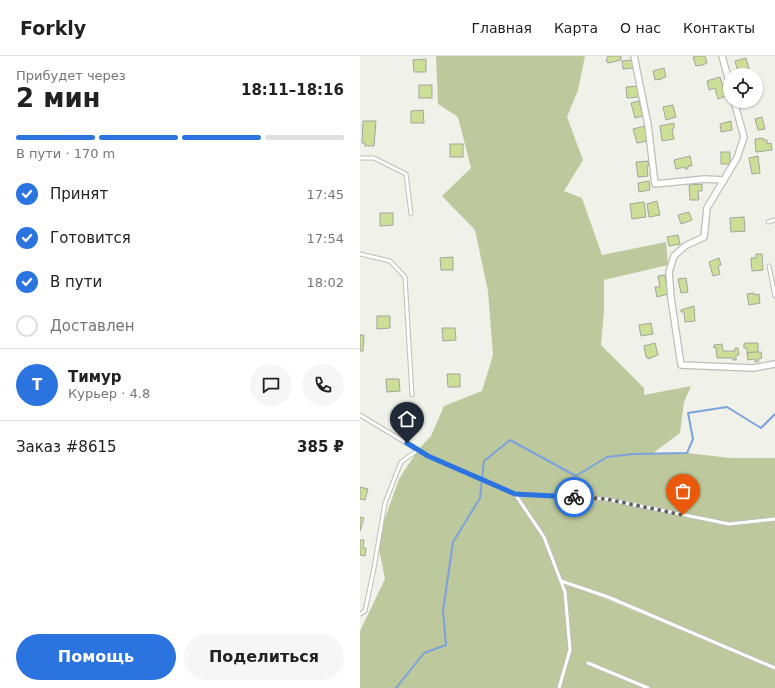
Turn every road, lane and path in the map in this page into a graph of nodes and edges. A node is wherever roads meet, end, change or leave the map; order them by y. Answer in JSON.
{"nodes":[{"id":1,"x":634,"y":56,"type":"edge"},
{"id":2,"x":722,"y":56,"type":"edge"},
{"id":3,"x":725,"y":68,"type":"edge"},
{"id":4,"x":736,"y":108,"type":"edge"},
{"id":5,"x":360,"y":158,"type":"edge"},
{"id":6,"x":724,"y":180,"type":"junction"},
{"id":7,"x":411,"y":214,"type":"dead end"},
{"id":8,"x":775,"y":220,"type":"edge"},
{"id":9,"x":768,"y":222,"type":"dead end"},
{"id":10,"x":360,"y":254,"type":"edge"},
{"id":11,"x":769,"y":266,"type":"dead end"},
{"id":12,"x":775,"y":296,"type":"edge"},
{"id":13,"x":775,"y":364,"type":"edge"},
{"id":14,"x":412,"y":395,"type":"dead end"},
{"id":15,"x":360,"y":415,"type":"edge"},
{"id":16,"x":418,"y":450,"type":"junction"},
{"id":17,"x":515,"y":494,"type":"junction"},
{"id":18,"x":775,"y":519,"type":"edge"},
{"id":19,"x":561,"y":581,"type":"junction"},
{"id":20,"x":360,"y":614,"type":"edge"},
{"id":21,"x":588,"y":663,"type":"dead end"},
{"id":22,"x":775,"y":668,"type":"edge"},
{"id":23,"x":559,"y":688,"type":"edge"},
{"id":24,"x":648,"y":688,"type":"edge"}],
"edges":[{"from":1,"to":6,"type":"street"},
{"from":2,"to":3,"type":"street"},
{"from":4,"to":6,"type":"street"},
{"from":5,"to":7,"type":"lane"},
{"from":6,"to":13,"type":"street"},
{"from":8,"to":9,"type":"lane"},
{"from":10,"to":14,"type":"lane"},
{"from":11,"to":12,"type":"lane"},
{"from":15,"to":16,"type":"lane"},
{"from":16,"to":17,"type":"lane"},
{"from":16,"to":20,"type":"lane"},
{"from":17,"to":18,"type":"lane"},
{"from":17,"to":19,"type":"lane"},
{"from":19,"to":22,"type":"lane"},
{"from":19,"to":23,"type":"lane"},
{"from":21,"to":24,"type":"lane"}]}
